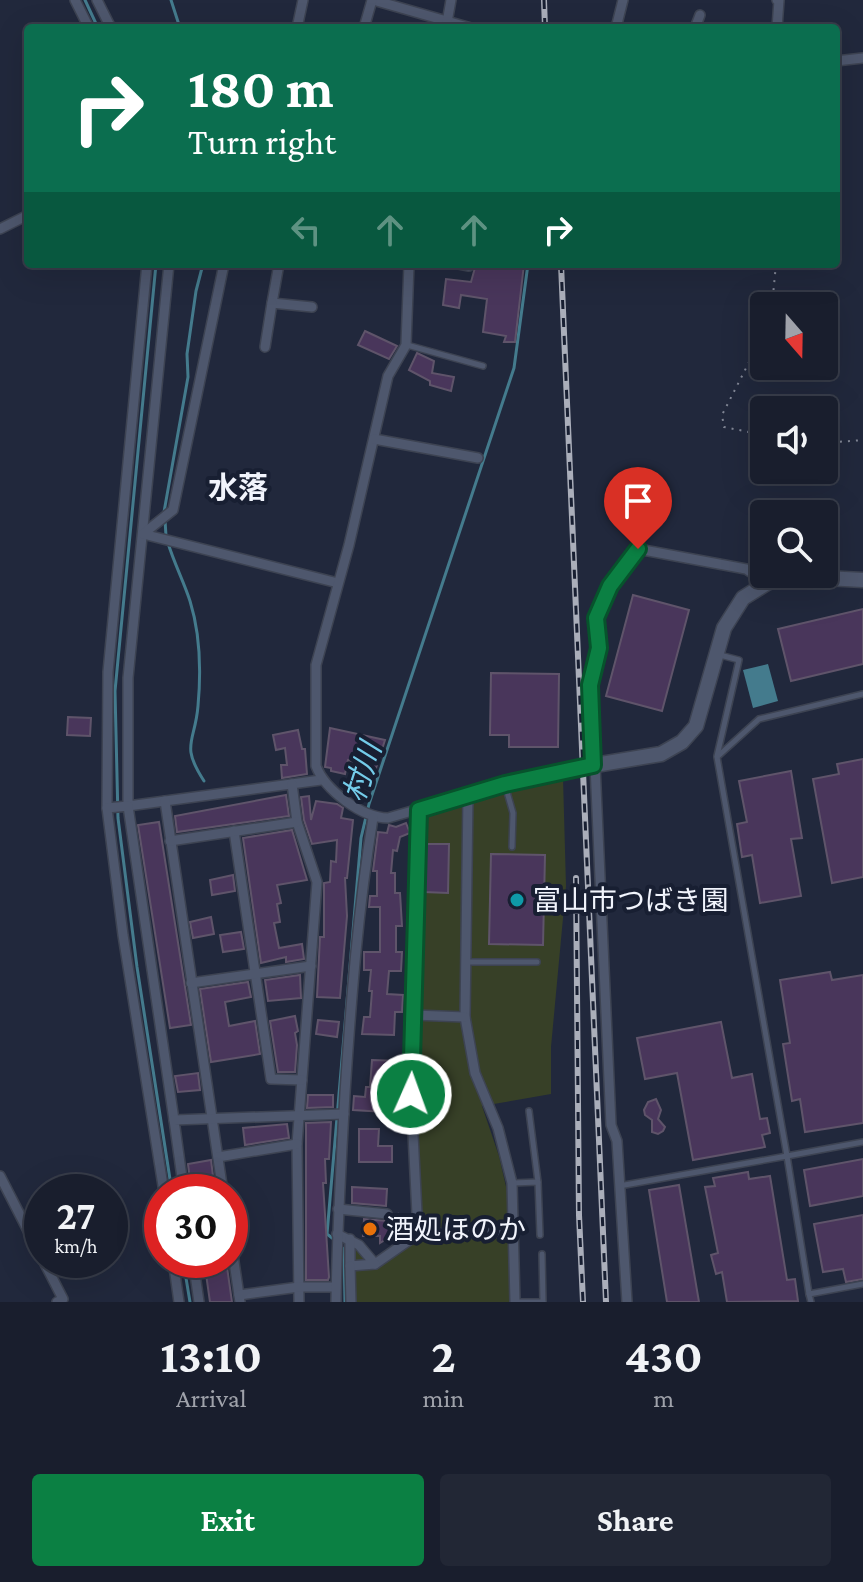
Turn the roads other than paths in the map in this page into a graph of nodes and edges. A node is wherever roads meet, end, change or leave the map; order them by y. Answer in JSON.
{"nodes":[{"id":1,"x":75,"y":0,"type":"edge"},
{"id":2,"x":97,"y":0,"type":"edge"},
{"id":3,"x":303,"y":0,"type":"edge"},
{"id":4,"x":372,"y":0,"type":"edge"},
{"id":5,"x":451,"y":0,"type":"edge"},
{"id":6,"x":623,"y":0,"type":"edge"},
{"id":7,"x":778,"y":0,"type":"edge"},
{"id":8,"x":700,"y":15,"type":"dead end"},
{"id":9,"x":87,"y":24,"type":"edge"},
{"id":10,"x":109,"y":24,"type":"edge"},
{"id":11,"x":298,"y":24,"type":"edge"},
{"id":12,"x":365,"y":24,"type":"edge"},
{"id":13,"x":443,"y":24,"type":"edge"},
{"id":14,"x":446,"y":24,"type":"edge"},
{"id":15,"x":617,"y":24,"type":"edge"},
{"id":16,"x":697,"y":24,"type":"edge"},
{"id":17,"x":777,"y":24,"type":"edge"},
{"id":18,"x":863,"y":58,"type":"edge"},
{"id":19,"x":840,"y":61,"type":"edge"},
{"id":20,"x":24,"y":217,"type":"edge"},
{"id":21,"x":0,"y":229,"type":"edge"},
{"id":22,"x":147,"y":268,"type":"edge"},
{"id":23,"x":169,"y":268,"type":"edge"},
{"id":24,"x":223,"y":268,"type":"edge"},
{"id":25,"x":278,"y":268,"type":"edge"},
{"id":26,"x":409,"y":268,"type":"edge"},
{"id":27,"x":272,"y":303,"type":"junction"},
{"id":28,"x":312,"y":307,"type":"dead end"},
{"id":29,"x":406,"y":345,"type":"junction"},
{"id":30,"x":265,"y":347,"type":"dead end"},
{"id":31,"x":483,"y":366,"type":"dead end"},
{"id":32,"x":374,"y":439,"type":"junction"},
{"id":33,"x":478,"y":458,"type":"dead end"},
{"id":34,"x":143,"y":534,"type":"junction"},
{"id":35,"x":750,"y":572,"type":"edge"},
{"id":36,"x":838,"y":579,"type":"edge"},
{"id":37,"x":863,"y":580,"type":"edge"},
{"id":38,"x":338,"y":583,"type":"junction"},
{"id":39,"x":759,"y":588,"type":"edge"},
{"id":40,"x":716,"y":654,"type":"junction"},
{"id":41,"x":863,"y":694,"type":"edge"},
{"id":42,"x":717,"y":757,"type":"junction"},
{"id":43,"x":594,"y":765,"type":"junction"},
{"id":44,"x":321,"y":780,"type":"junction"},
{"id":45,"x":292,"y":784,"type":"junction"},
{"id":46,"x":505,"y":784,"type":"junction"},
{"id":47,"x":468,"y":796,"type":"junction"},
{"id":48,"x":165,"y":801,"type":"junction"},
{"id":49,"x":128,"y":806,"type":"junction"},
{"id":50,"x":107,"y":808,"type":"junction"},
{"id":51,"x":419,"y":810,"type":"junction"},
{"id":52,"x":373,"y":818,"type":"junction"},
{"id":53,"x":297,"y":822,"type":"junction"},
{"id":54,"x":234,"y":831,"type":"junction"},
{"id":55,"x":170,"y":841,"type":"junction"},
{"id":56,"x":512,"y":847,"type":"dead end"},
{"id":57,"x":466,"y":962,"type":"junction"},
{"id":58,"x":537,"y":962,"type":"dead end"},
{"id":59,"x":311,"y":966,"type":"junction"},
{"id":60,"x":255,"y":974,"type":"junction"},
{"id":61,"x":191,"y":983,"type":"junction"},
{"id":62,"x":414,"y":1015,"type":"junction"},
{"id":63,"x":465,"y":1017,"type":"junction"},
{"id":64,"x":302,"y":1080,"type":"junction"},
{"id":65,"x":529,"y":1111,"type":"dead end"},
{"id":66,"x":344,"y":1114,"type":"junction"},
{"id":67,"x":299,"y":1115,"type":"junction"},
{"id":68,"x":212,"y":1119,"type":"junction"},
{"id":69,"x":174,"y":1120,"type":"junction"},
{"id":70,"x":863,"y":1142,"type":"edge"},
{"id":71,"x":297,"y":1144,"type":"junction"},
{"id":72,"x":787,"y":1156,"type":"junction"},
{"id":73,"x":218,"y":1157,"type":"junction"},
{"id":74,"x":161,"y":1174,"type":"edge"},
{"id":75,"x":182,"y":1174,"type":"edge"},
{"id":76,"x":220,"y":1174,"type":"edge"},
{"id":77,"x":0,"y":1176,"type":"edge"},
{"id":78,"x":538,"y":1182,"type":"junction"},
{"id":79,"x":512,"y":1183,"type":"junction"},
{"id":80,"x":619,"y":1186,"type":"junction"},
{"id":81,"x":338,"y":1209,"type":"junction"},
{"id":82,"x":387,"y":1214,"type":"dead end"},
{"id":83,"x":24,"y":1222,"type":"edge"},
{"id":84,"x":513,"y":1232,"type":"junction"},
{"id":85,"x":337,"y":1234,"type":"junction"},
{"id":86,"x":418,"y":1234,"type":"junction"},
{"id":87,"x":540,"y":1235,"type":"dead end"},
{"id":88,"x":350,"y":1239,"type":"junction"},
{"id":89,"x":542,"y":1254,"type":"dead end"},
{"id":90,"x":375,"y":1264,"type":"junction"},
{"id":91,"x":350,"y":1266,"type":"junction"},
{"id":92,"x":52,"y":1278,"type":"edge"},
{"id":93,"x":176,"y":1278,"type":"edge"},
{"id":94,"x":196,"y":1278,"type":"edge"},
{"id":95,"x":237,"y":1278,"type":"edge"},
{"id":96,"x":863,"y":1284,"type":"edge"},
{"id":97,"x":299,"y":1287,"type":"junction"},
{"id":98,"x":336,"y":1287,"type":"junction"},
{"id":99,"x":809,"y":1294,"type":"junction"},
{"id":100,"x":240,"y":1298,"type":"edge"},
{"id":101,"x":57,"y":1302,"type":"edge"},
{"id":102,"x":179,"y":1302,"type":"edge"},
{"id":103,"x":199,"y":1302,"type":"edge"},
{"id":104,"x":299,"y":1302,"type":"edge"},
{"id":105,"x":336,"y":1302,"type":"edge"},
{"id":106,"x":351,"y":1302,"type":"edge"},
{"id":107,"x":515,"y":1302,"type":"edge"},
{"id":108,"x":543,"y":1302,"type":"edge"},
{"id":109,"x":627,"y":1302,"type":"edge"},
{"id":110,"x":811,"y":1302,"type":"edge"}],
"edges":[{"from":1,"to":9,"type":"street"},
{"from":2,"to":10,"type":"street"},
{"from":3,"to":11,"type":"street"},
{"from":4,"to":12,"type":"street"},
{"from":4,"to":13,"type":"street"},
{"from":5,"to":14,"type":"street"},
{"from":6,"to":15,"type":"street"},
{"from":7,"to":17,"type":"street"},
{"from":8,"to":16,"type":"street"},
{"from":18,"to":19,"type":"street"},
{"from":20,"to":21,"type":"street"},
{"from":22,"to":50,"type":"street"},
{"from":23,"to":34,"type":"street"},
{"from":24,"to":34,"type":"street"},
{"from":25,"to":27,"type":"street"},
{"from":26,"to":29,"type":"street"},
{"from":27,"to":28,"type":"street"},
{"from":27,"to":30,"type":"street"},
{"from":29,"to":31,"type":"lane"},
{"from":29,"to":32,"type":"street"},
{"from":32,"to":33,"type":"street"},
{"from":32,"to":38,"type":"street"},
{"from":34,"to":38,"type":"street"},
{"from":34,"to":49,"type":"street"},
{"from":35,"to":43,"type":"street"},
{"from":36,"to":37,"type":"street"},
{"from":38,"to":44,"type":"street"},
{"from":39,"to":40,"type":"street"},
{"from":40,"to":42,"type":"lane"},
{"from":40,"to":43,"type":"street"},
{"from":41,"to":42,"type":"lane"},
{"from":42,"to":72,"type":"lane"},
{"from":43,"to":46,"type":"street"},
{"from":43,"to":80,"type":"street"},
{"from":44,"to":45,"type":"street"},
{"from":44,"to":52,"type":"street"},
{"from":45,"to":48,"type":"street"},
{"from":45,"to":53,"type":"street"},
{"from":46,"to":47,"type":"street"},
{"from":46,"to":56,"type":"lane"},
{"from":47,"to":51,"type":"street"},
{"from":47,"to":57,"type":"street"},
{"from":48,"to":49,"type":"street"},
{"from":48,"to":55,"type":"street"},
{"from":49,"to":50,"type":"street"},
{"from":49,"to":69,"type":"street"},
{"from":50,"to":74,"type":"street"},
{"from":51,"to":52,"type":"street"},
{"from":51,"to":62,"type":"street"},
{"from":52,"to":66,"type":"street"},
{"from":53,"to":54,"type":"street"},
{"from":53,"to":59,"type":"street"},
{"from":54,"to":55,"type":"street"},
{"from":54,"to":60,"type":"street"},
{"from":55,"to":61,"type":"street"},
{"from":57,"to":58,"type":"lane"},
{"from":57,"to":63,"type":"street"},
{"from":59,"to":60,"type":"street"},
{"from":59,"to":64,"type":"street"},
{"from":60,"to":61,"type":"street"},
{"from":60,"to":64,"type":"street"},
{"from":61,"to":68,"type":"street"},
{"from":62,"to":63,"type":"street"},
{"from":62,"to":86,"type":"street"},
{"from":63,"to":79,"type":"street"},
{"from":64,"to":67,"type":"street"},
{"from":65,"to":78,"type":"lane"},
{"from":66,"to":67,"type":"street"},
{"from":66,"to":81,"type":"street"},
{"from":67,"to":68,"type":"street"},
{"from":67,"to":71,"type":"street"},
{"from":68,"to":69,"type":"street"},
{"from":68,"to":73,"type":"street"},
{"from":69,"to":75,"type":"street"},
{"from":70,"to":72,"type":"lane"},
{"from":71,"to":73,"type":"street"},
{"from":71,"to":97,"type":"street"},
{"from":72,"to":80,"type":"lane"},
{"from":72,"to":99,"type":"lane"},
{"from":73,"to":76,"type":"street"},
{"from":77,"to":83,"type":"street"},
{"from":78,"to":79,"type":"lane"},
{"from":78,"to":87,"type":"lane"},
{"from":79,"to":84,"type":"street"},
{"from":80,"to":109,"type":"street"},
{"from":81,"to":82,"type":"street"},
{"from":81,"to":85,"type":"street"},
{"from":84,"to":86,"type":"street"},
{"from":84,"to":107,"type":"street"},
{"from":85,"to":88,"type":"street"},
{"from":85,"to":98,"type":"street"},
{"from":86,"to":90,"type":"street"},
{"from":88,"to":90,"type":"street"},
{"from":88,"to":91,"type":"street"},
{"from":89,"to":108,"type":"lane"},
{"from":90,"to":91,"type":"street"},
{"from":91,"to":106,"type":"street"},
{"from":92,"to":101,"type":"street"},
{"from":93,"to":102,"type":"street"},
{"from":94,"to":103,"type":"street"},
{"from":95,"to":100,"type":"street"},
{"from":96,"to":99,"type":"lane"},
{"from":97,"to":98,"type":"street"},
{"from":97,"to":100,"type":"street"},
{"from":97,"to":104,"type":"street"},
{"from":98,"to":105,"type":"street"},
{"from":99,"to":110,"type":"lane"},
{"from":107,"to":108,"type":"lane"}]}
